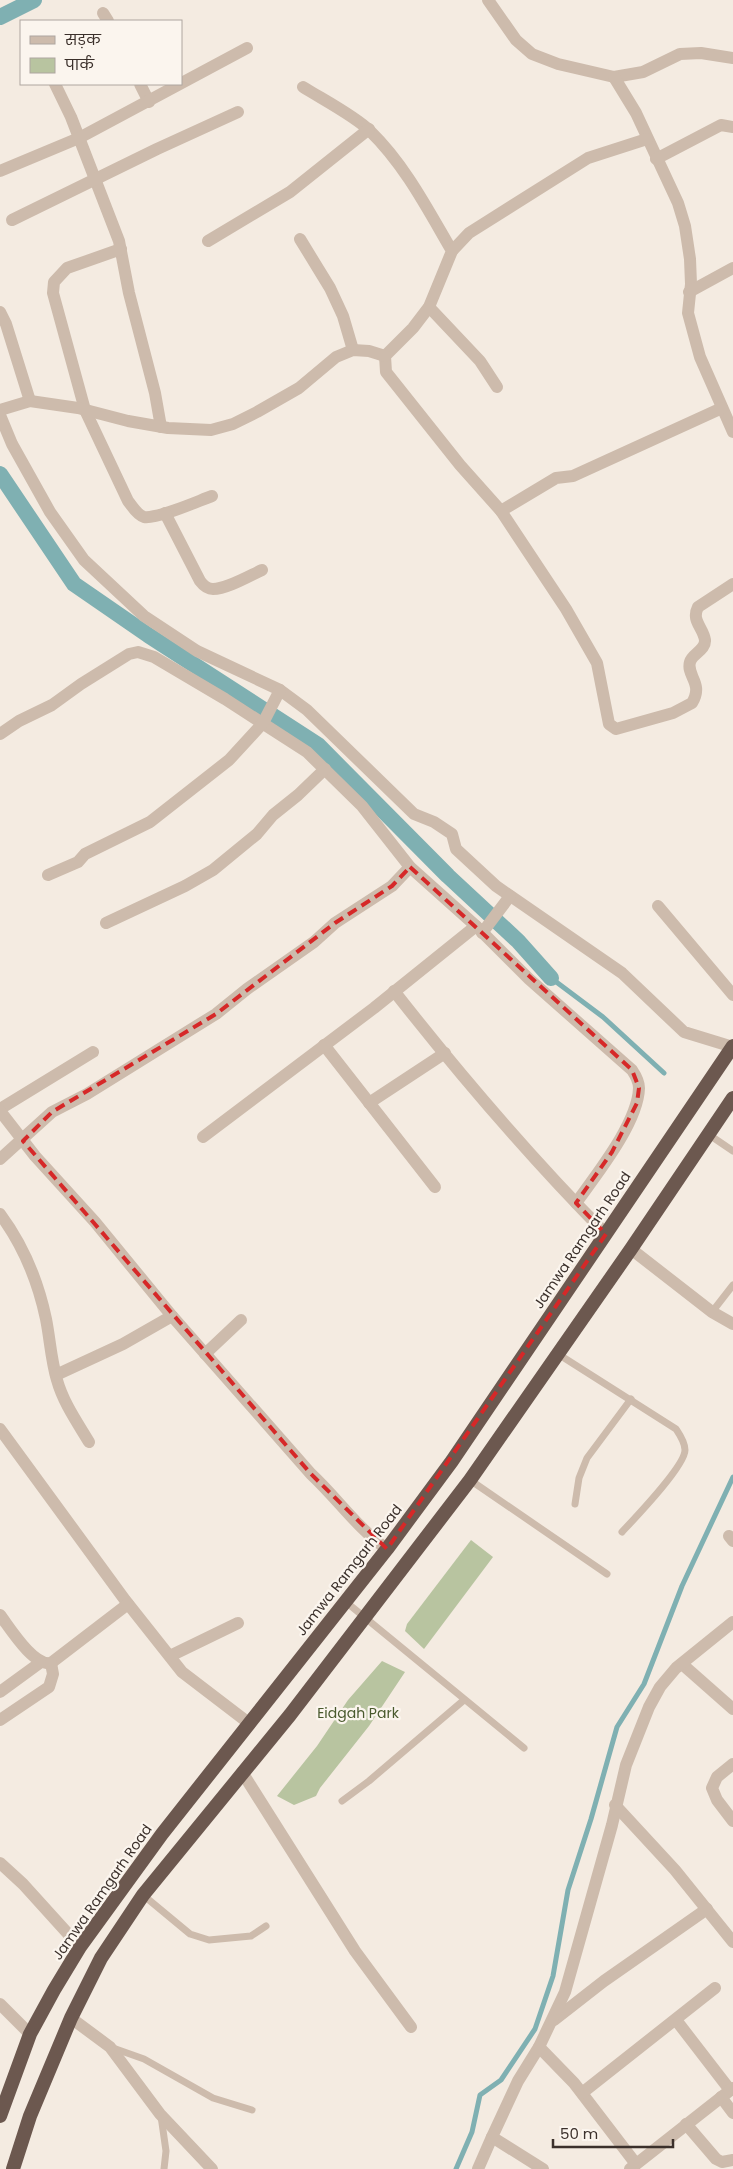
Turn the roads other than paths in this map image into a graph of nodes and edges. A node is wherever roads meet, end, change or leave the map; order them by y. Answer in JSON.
{"nodes":[{"id":1,"x":492,"y":2,"type":"edge"},
{"id":2,"x":247,"y":48,"type":"dead end"},
{"id":3,"x":733,"y":58,"type":"edge"},
{"id":4,"x":614,"y":77,"type":"junction"},
{"id":5,"x":182,"y":83,"type":"edge"},
{"id":6,"x":54,"y":85,"type":"edge"},
{"id":7,"x":140,"y":85,"type":"edge"},
{"id":8,"x":179,"y":85,"type":"edge"},
{"id":9,"x":303,"y":87,"type":"dead end"},
{"id":10,"x":148,"y":102,"type":"junction"},
{"id":11,"x":238,"y":112,"type":"dead end"},
{"id":12,"x":733,"y":127,"type":"edge"},
{"id":13,"x":368,"y":129,"type":"junction"},
{"id":14,"x":79,"y":138,"type":"junction"},
{"id":15,"x":647,"y":139,"type":"junction"},
{"id":16,"x":656,"y":159,"type":"junction"},
{"id":17,"x":0,"y":171,"type":"edge"},
{"id":18,"x":95,"y":179,"type":"junction"},
{"id":19,"x":12,"y":220,"type":"dead end"},
{"id":20,"x":300,"y":239,"type":"dead end"},
{"id":21,"x":208,"y":241,"type":"dead end"},
{"id":22,"x":121,"y":249,"type":"junction"},
{"id":23,"x":452,"y":251,"type":"junction"},
{"id":24,"x":733,"y":268,"type":"edge"},
{"id":25,"x":689,"y":292,"type":"junction"},
{"id":26,"x":429,"y":307,"type":"junction"},
{"id":27,"x":0,"y":312,"type":"edge"},
{"id":28,"x":353,"y":350,"type":"junction"},
{"id":29,"x":385,"y":356,"type":"junction"},
{"id":30,"x":498,"y":387,"type":"dead end"},
{"id":31,"x":30,"y":401,"type":"junction"},
{"id":32,"x":722,"y":408,"type":"junction"},
{"id":33,"x":0,"y":410,"type":"edge"},
{"id":34,"x":84,"y":410,"type":"junction"},
{"id":35,"x":0,"y":415,"type":"edge"},
{"id":36,"x":161,"y":427,"type":"junction"},
{"id":37,"x":732,"y":428,"type":"edge"},
{"id":38,"x":212,"y":496,"type":"dead end"},
{"id":39,"x":501,"y":511,"type":"junction"},
{"id":40,"x":165,"y":513,"type":"junction"},
{"id":41,"x":262,"y":570,"type":"dead end"},
{"id":42,"x":733,"y":584,"type":"edge"},
{"id":43,"x":279,"y":694,"type":"junction"},
{"id":44,"x":265,"y":720,"type":"junction"},
{"id":45,"x":0,"y":734,"type":"edge"},
{"id":46,"x":325,"y":769,"type":"junction"},
{"id":47,"x":410,"y":867,"type":"junction"},
{"id":48,"x":48,"y":875,"type":"dead end"},
{"id":49,"x":510,"y":896,"type":"junction"},
{"id":50,"x":658,"y":906,"type":"dead end"},
{"id":51,"x":106,"y":923,"type":"dead end"},
{"id":52,"x":481,"y":929,"type":"junction"},
{"id":53,"x":394,"y":991,"type":"junction"},
{"id":54,"x":733,"y":995,"type":"edge"},
{"id":55,"x":324,"y":1045,"type":"junction"},
{"id":56,"x":733,"y":1046,"type":"edge"},
{"id":57,"x":93,"y":1052,"type":"dead end"},
{"id":58,"x":445,"y":1053,"type":"junction"},
{"id":59,"x":733,"y":1098,"type":"edge"},
{"id":60,"x":369,"y":1103,"type":"junction"},
{"id":61,"x":0,"y":1110,"type":"edge"},
{"id":62,"x":711,"y":1128,"type":"junction"},
{"id":63,"x":203,"y":1137,"type":"dead end"},
{"id":64,"x":23,"y":1140,"type":"junction"},
{"id":65,"x":733,"y":1151,"type":"edge"},
{"id":66,"x":0,"y":1159,"type":"edge"},
{"id":67,"x":435,"y":1186,"type":"dead end"},
{"id":68,"x":576,"y":1203,"type":"junction"},
{"id":69,"x":0,"y":1214,"type":"edge"},
{"id":70,"x":606,"y":1234,"type":"junction"},
{"id":71,"x":631,"y":1249,"type":"junction"},
{"id":72,"x":733,"y":1284,"type":"edge"},
{"id":73,"x":712,"y":1312,"type":"junction"},
{"id":74,"x":172,"y":1316,"type":"junction"},
{"id":75,"x":241,"y":1320,"type":"dead end"},
{"id":76,"x":733,"y":1324,"type":"edge"},
{"id":77,"x":205,"y":1354,"type":"junction"},
{"id":78,"x":558,"y":1354,"type":"junction"},
{"id":79,"x":56,"y":1375,"type":"junction"},
{"id":80,"x":631,"y":1399,"type":"junction"},
{"id":81,"x":0,"y":1429,"type":"edge"},
{"id":82,"x":89,"y":1442,"type":"dead end"},
{"id":83,"x":470,"y":1480,"type":"junction"},
{"id":84,"x":575,"y":1504,"type":"dead end"},
{"id":85,"x":622,"y":1532,"type":"dead end"},
{"id":86,"x":387,"y":1549,"type":"junction"},
{"id":87,"x":607,"y":1574,"type":"dead end"},
{"id":88,"x":346,"y":1602,"type":"junction"},
{"id":89,"x":128,"y":1604,"type":"junction"},
{"id":90,"x":0,"y":1615,"type":"edge"},
{"id":91,"x":364,"y":1619,"type":"junction"},
{"id":92,"x":733,"y":1622,"type":"edge"},
{"id":93,"x":238,"y":1623,"type":"dead end"},
{"id":94,"x":170,"y":1656,"type":"junction"},
{"id":95,"x":46,"y":1662,"type":"junction"},
{"id":96,"x":682,"y":1664,"type":"junction"},
{"id":97,"x":0,"y":1692,"type":"edge"},
{"id":98,"x":464,"y":1700,"type":"junction"},
{"id":99,"x":733,"y":1708,"type":"edge"},
{"id":100,"x":0,"y":1720,"type":"edge"},
{"id":101,"x":250,"y":1724,"type":"junction"},
{"id":102,"x":524,"y":1748,"type":"dead end"},
{"id":103,"x":733,"y":1764,"type":"edge"},
{"id":104,"x":242,"y":1772,"type":"junction"},
{"id":105,"x":342,"y":1801,"type":"dead end"},
{"id":106,"x":615,"y":1805,"type":"junction"},
{"id":107,"x":733,"y":1821,"type":"edge"},
{"id":108,"x":0,"y":1863,"type":"edge"},
{"id":109,"x":143,"y":1896,"type":"junction"},
{"id":110,"x":707,"y":1909,"type":"junction"},
{"id":111,"x":266,"y":1926,"type":"dead end"},
{"id":112,"x":733,"y":1942,"type":"edge"},
{"id":113,"x":80,"y":1947,"type":"junction"},
{"id":114,"x":716,"y":1988,"type":"dead end"},
{"id":115,"x":2,"y":2008,"type":"edge"},
{"id":116,"x":70,"y":2018,"type":"junction"},
{"id":117,"x":676,"y":2020,"type":"junction"},
{"id":118,"x":552,"y":2022,"type":"junction"},
{"id":119,"x":411,"y":2027,"type":"dead end"},
{"id":120,"x":30,"y":2034,"type":"junction"},
{"id":121,"x":110,"y":2046,"type":"junction"},
{"id":122,"x":539,"y":2047,"type":"junction"},
{"id":123,"x":728,"y":2091,"type":"edge"},
{"id":124,"x":582,"y":2093,"type":"junction"},
{"id":125,"x":252,"y":2110,"type":"dead end"},
{"id":126,"x":733,"y":2113,"type":"edge"},
{"id":127,"x":160,"y":2114,"type":"junction"},
{"id":128,"x":0,"y":2116,"type":"edge"},
{"id":129,"x":686,"y":2124,"type":"junction"},
{"id":130,"x":492,"y":2138,"type":"junction"},
{"id":131,"x":733,"y":2160,"type":"edge"},
{"id":132,"x":633,"y":2167,"type":"edge"},
{"id":133,"x":13,"y":2169,"type":"edge"},
{"id":134,"x":164,"y":2169,"type":"edge"},
{"id":135,"x":212,"y":2169,"type":"edge"},
{"id":136,"x":478,"y":2169,"type":"edge"},
{"id":137,"x":544,"y":2169,"type":"edge"}],
"edges":[{"from":1,"to":4,"type":"street"},
{"from":2,"to":5,"type":"street"},
{"from":3,"to":4,"type":"street"},
{"from":4,"to":15,"type":"street"},
{"from":6,"to":14,"type":"street"},
{"from":7,"to":10,"type":"street"},
{"from":8,"to":10,"type":"street"},
{"from":9,"to":13,"type":"street"},
{"from":10,"to":14,"type":"street"},
{"from":11,"to":18,"type":"street"},
{"from":12,"to":16,"type":"street"},
{"from":13,"to":21,"type":"street"},
{"from":13,"to":23,"type":"street"},
{"from":14,"to":17,"type":"street"},
{"from":14,"to":18,"type":"street"},
{"from":15,"to":16,"type":"street"},
{"from":15,"to":23,"type":"street"},
{"from":16,"to":25,"type":"street"},
{"from":18,"to":19,"type":"street"},
{"from":18,"to":22,"type":"street"},
{"from":20,"to":28,"type":"street"},
{"from":22,"to":34,"type":"street"},
{"from":22,"to":36,"type":"street"},
{"from":23,"to":26,"type":"street"},
{"from":24,"to":25,"type":"street"},
{"from":25,"to":32,"type":"street"},
{"from":26,"to":29,"type":"street"},
{"from":26,"to":30,"type":"street"},
{"from":27,"to":31,"type":"street"},
{"from":28,"to":29,"type":"street"},
{"from":28,"to":36,"type":"street"},
{"from":29,"to":39,"type":"street"},
{"from":31,"to":33,"type":"street"},
{"from":31,"to":34,"type":"street"},
{"from":32,"to":37,"type":"street"},
{"from":32,"to":39,"type":"street"},
{"from":34,"to":36,"type":"street"},
{"from":34,"to":40,"type":"street"},
{"from":35,"to":43,"type":"street"},
{"from":38,"to":40,"type":"street"},
{"from":39,"to":42,"type":"street"},
{"from":40,"to":41,"type":"street"},
{"from":43,"to":44,"type":"street"},
{"from":43,"to":49,"type":"street"},
{"from":44,"to":45,"type":"street"},
{"from":44,"to":46,"type":"street"},
{"from":44,"to":48,"type":"street"},
{"from":46,"to":47,"type":"street"},
{"from":46,"to":51,"type":"street"},
{"from":47,"to":52,"type":"street"},
{"from":47,"to":64,"type":"street"},
{"from":49,"to":52,"type":"street"},
{"from":49,"to":56,"type":"street"},
{"from":50,"to":54,"type":"street"},
{"from":52,"to":53,"type":"street"},
{"from":52,"to":68,"type":"street"},
{"from":53,"to":55,"type":"street"},
{"from":53,"to":58,"type":"street"},
{"from":55,"to":60,"type":"street"},
{"from":55,"to":63,"type":"street"},
{"from":56,"to":70,"type":"highway","name":"Jamwa Ramgarh Road"},
{"from":57,"to":61,"type":"street"},
{"from":58,"to":60,"type":"street"},
{"from":58,"to":68,"type":"street"},
{"from":59,"to":62,"type":"highway"},
{"from":60,"to":67,"type":"street"},
{"from":61,"to":64,"type":"street"},
{"from":62,"to":65,"type":"lane"},
{"from":62,"to":71,"type":"highway"},
{"from":64,"to":66,"type":"street"},
{"from":64,"to":74,"type":"street"},
{"from":68,"to":70,"type":"street"},
{"from":69,"to":79,"type":"street"},
{"from":70,"to":86,"type":"highway","name":"Jamwa Ramgarh Road"},
{"from":71,"to":73,"type":"street"},
{"from":71,"to":78,"type":"highway"},
{"from":72,"to":73,"type":"lane"},
{"from":73,"to":76,"type":"street"},
{"from":74,"to":77,"type":"street"},
{"from":74,"to":79,"type":"street"},
{"from":75,"to":77,"type":"street"},
{"from":77,"to":86,"type":"street"},
{"from":78,"to":80,"type":"lane"},
{"from":78,"to":83,"type":"highway"},
{"from":79,"to":82,"type":"street"},
{"from":80,"to":84,"type":"lane"},
{"from":80,"to":85,"type":"lane"},
{"from":81,"to":89,"type":"street"},
{"from":83,"to":87,"type":"lane"},
{"from":83,"to":91,"type":"highway"},
{"from":86,"to":88,"type":"highway","name":"Jamwa Ramgarh Road"},
{"from":88,"to":91,"type":"lane"},
{"from":88,"to":101,"type":"highway","name":"Jamwa Ramgarh Road"},
{"from":89,"to":94,"type":"street"},
{"from":89,"to":95,"type":"street"},
{"from":90,"to":95,"type":"street"},
{"from":91,"to":98,"type":"lane"},
{"from":91,"to":104,"type":"highway"},
{"from":92,"to":96,"type":"street"},
{"from":93,"to":94,"type":"street"},
{"from":94,"to":101,"type":"street"},
{"from":95,"to":97,"type":"street"},
{"from":95,"to":100,"type":"street"},
{"from":96,"to":99,"type":"street"},
{"from":96,"to":106,"type":"street"},
{"from":98,"to":102,"type":"lane"},
{"from":98,"to":105,"type":"lane"},
{"from":101,"to":113,"type":"highway","name":"Jamwa Ramgarh Road"},
{"from":103,"to":107,"type":"street"},
{"from":104,"to":109,"type":"highway"},
{"from":104,"to":119,"type":"street"},
{"from":106,"to":110,"type":"street"},
{"from":106,"to":118,"type":"street"},
{"from":108,"to":113,"type":"street"},
{"from":109,"to":111,"type":"lane"},
{"from":109,"to":116,"type":"highway"},
{"from":110,"to":112,"type":"street"},
{"from":110,"to":118,"type":"street"},
{"from":113,"to":120,"type":"highway","name":"Jamwa Ramgarh Road"},
{"from":114,"to":117,"type":"street"},
{"from":115,"to":120,"type":"street"},
{"from":116,"to":121,"type":"street"},
{"from":116,"to":133,"type":"highway"},
{"from":117,"to":123,"type":"street"},
{"from":117,"to":124,"type":"street"},
{"from":118,"to":122,"type":"street"},
{"from":120,"to":128,"type":"highway","name":"Jamwa Ramgarh Road"},
{"from":121,"to":125,"type":"lane"},
{"from":121,"to":127,"type":"street"},
{"from":122,"to":124,"type":"street"},
{"from":122,"to":130,"type":"street"},
{"from":123,"to":126,"type":"street"},
{"from":123,"to":129,"type":"street"},
{"from":124,"to":132,"type":"street"},
{"from":127,"to":134,"type":"lane"},
{"from":127,"to":135,"type":"street"},
{"from":129,"to":131,"type":"street"},
{"from":129,"to":132,"type":"street"},
{"from":130,"to":136,"type":"street"},
{"from":130,"to":137,"type":"street"}]}
